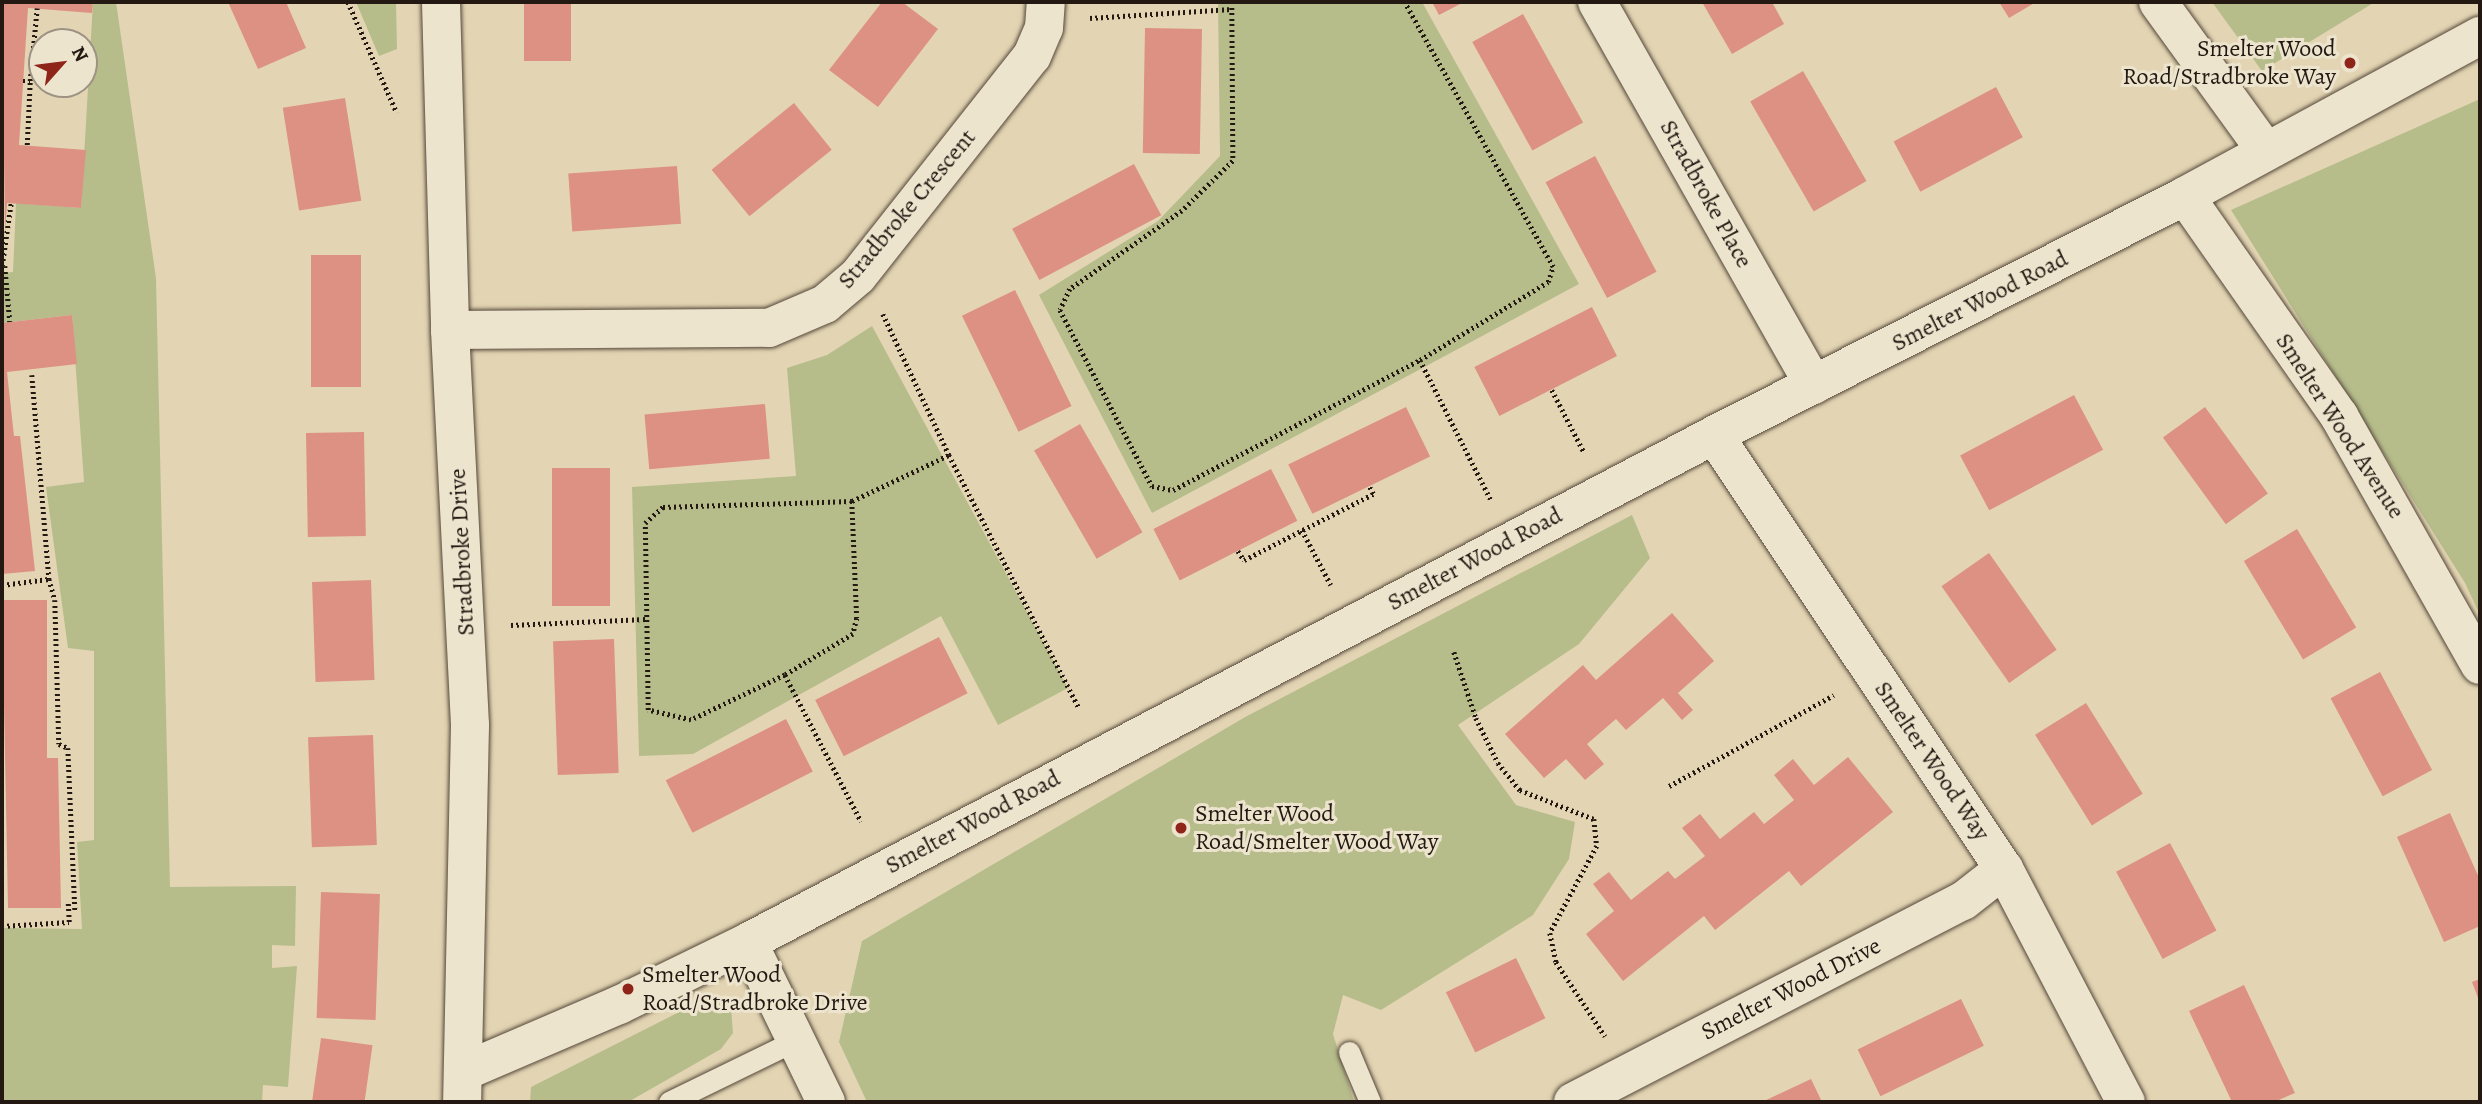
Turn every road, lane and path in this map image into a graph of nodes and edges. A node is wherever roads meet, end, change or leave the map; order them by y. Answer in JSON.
{"nodes":[{"id":1,"x":348,"y":2,"type":"edge"},
{"id":2,"x":441,"y":2,"type":"edge"},
{"id":3,"x":1046,"y":2,"type":"edge"},
{"id":4,"x":1232,"y":2,"type":"edge"},
{"id":5,"x":1404,"y":2,"type":"edge"},
{"id":6,"x":1597,"y":2,"type":"edge"},
{"id":7,"x":2158,"y":2,"type":"edge"},
{"id":8,"x":37,"y":8,"type":"dead end"},
{"id":9,"x":1232,"y":9,"type":"junction"},
{"id":10,"x":1087,"y":18,"type":"dead end"},
{"id":11,"x":35,"y":28,"type":"edge"},
{"id":12,"x":2480,"y":37,"type":"edge"},
{"id":13,"x":23,"y":81,"type":"dead end"},
{"id":14,"x":28,"y":81,"type":"edge"},
{"id":15,"x":29,"y":98,"type":"edge"},
{"id":16,"x":403,"y":127,"type":"dead end"},
{"id":17,"x":27,"y":145,"type":"dead end"},
{"id":18,"x":2266,"y":151,"type":"junction"},
{"id":19,"x":2185,"y":196,"type":"junction"},
{"id":20,"x":11,"y":203,"type":"dead end"},
{"id":21,"x":3,"y":266,"type":"edge"},
{"id":22,"x":880,"y":308,"type":"dead end"},
{"id":23,"x":10,"y":321,"type":"dead end"},
{"id":24,"x":450,"y":330,"type":"junction"},
{"id":25,"x":1420,"y":360,"type":"junction"},
{"id":26,"x":32,"y":375,"type":"dead end"},
{"id":27,"x":1814,"y":385,"type":"junction"},
{"id":28,"x":1552,"y":390,"type":"dead end"},
{"id":29,"x":1714,"y":435,"type":"junction"},
{"id":30,"x":1577,"y":438,"type":"dead end"},
{"id":31,"x":949,"y":455,"type":"junction"},
{"id":32,"x":1369,"y":486,"type":"dead end"},
{"id":33,"x":852,"y":501,"type":"junction"},
{"id":34,"x":1494,"y":507,"type":"dead end"},
{"id":35,"x":1302,"y":530,"type":"junction"},
{"id":36,"x":1238,"y":551,"type":"dead end"},
{"id":37,"x":1325,"y":574,"type":"dead end"},
{"id":38,"x":49,"y":579,"type":"junction"},
{"id":39,"x":2,"y":585,"type":"edge"},
{"id":40,"x":646,"y":619,"type":"junction"},
{"id":41,"x":499,"y":625,"type":"dead end"},
{"id":42,"x":1454,"y":652,"type":"dead end"},
{"id":43,"x":2480,"y":665,"type":"edge"},
{"id":44,"x":785,"y":675,"type":"junction"},
{"id":45,"x":1836,"y":694,"type":"dead end"},
{"id":46,"x":1079,"y":708,"type":"dead end"},
{"id":47,"x":1670,"y":786,"type":"dead end"},
{"id":48,"x":861,"y":821,"type":"dead end"},
{"id":49,"x":2004,"y":869,"type":"junction"},
{"id":50,"x":68,"y":902,"type":"dead end"},
{"id":51,"x":75,"y":911,"type":"dead end"},
{"id":52,"x":2,"y":926,"type":"edge"},
{"id":53,"x":748,"y":942,"type":"junction"},
{"id":54,"x":1607,"y":1038,"type":"dead end"},
{"id":55,"x":794,"y":1041,"type":"junction"},
{"id":56,"x":1349,"y":1052,"type":"dead end"},
{"id":57,"x":464,"y":1087,"type":"edge"},
{"id":58,"x":669,"y":1102,"type":"edge"},
{"id":59,"x":826,"y":1102,"type":"edge"},
{"id":60,"x":1370,"y":1102,"type":"edge"},
{"id":61,"x":1573,"y":1102,"type":"edge"},
{"id":62,"x":2126,"y":1102,"type":"edge"}],
"edges":[{"from":1,"to":16,"type":"path"},
{"from":2,"to":24,"type":"street","name":"Stradbroke Drive"},
{"from":3,"to":24,"type":"street","name":"Stradbroke Crescent"},
{"from":4,"to":9,"type":"path"},
{"from":5,"to":25,"type":"path"},
{"from":6,"to":27,"type":"street","name":"Stradbroke Place"},
{"from":7,"to":18,"type":"street"},
{"from":8,"to":11,"type":"path"},
{"from":9,"to":10,"type":"path"},
{"from":9,"to":25,"type":"path"},
{"from":12,"to":18,"type":"street","name":"Smelter Wood Road"},
{"from":13,"to":14,"type":"path"},
{"from":15,"to":17,"type":"path"},
{"from":18,"to":19,"type":"street","name":"Smelter Wood Road"},
{"from":19,"to":27,"type":"street","name":"Smelter Wood Road"},
{"from":19,"to":43,"type":"street","name":"Smelter Wood Avenue"},
{"from":20,"to":21,"type":"path"},
{"from":21,"to":23,"type":"path"},
{"from":22,"to":31,"type":"path"},
{"from":24,"to":57,"type":"street","name":"Stradbroke Drive"},
{"from":25,"to":34,"type":"path"},
{"from":26,"to":38,"type":"path"},
{"from":27,"to":29,"type":"street","name":"Smelter Wood Road"},
{"from":28,"to":30,"type":"path"},
{"from":29,"to":49,"type":"street","name":"Smelter Wood Way"},
{"from":29,"to":53,"type":"street","name":"Smelter Wood Road"},
{"from":31,"to":33,"type":"path"},
{"from":31,"to":46,"type":"path"},
{"from":32,"to":35,"type":"path"},
{"from":33,"to":40,"type":"path"},
{"from":33,"to":44,"type":"path"},
{"from":35,"to":36,"type":"path"},
{"from":35,"to":37,"type":"path"},
{"from":38,"to":39,"type":"path"},
{"from":38,"to":51,"type":"path"},
{"from":40,"to":41,"type":"path"},
{"from":40,"to":44,"type":"path"},
{"from":42,"to":54,"type":"path"},
{"from":44,"to":48,"type":"path"},
{"from":45,"to":47,"type":"path"},
{"from":49,"to":61,"type":"street","name":"Smelter Wood Drive"},
{"from":49,"to":62,"type":"street","name":"Smelter Wood Way"},
{"from":50,"to":52,"type":"path"},
{"from":53,"to":55,"type":"street"},
{"from":53,"to":57,"type":"street","name":"Smelter Wood Road"},
{"from":55,"to":58,"type":"lane"},
{"from":55,"to":59,"type":"street"},
{"from":56,"to":60,"type":"lane"}]}
